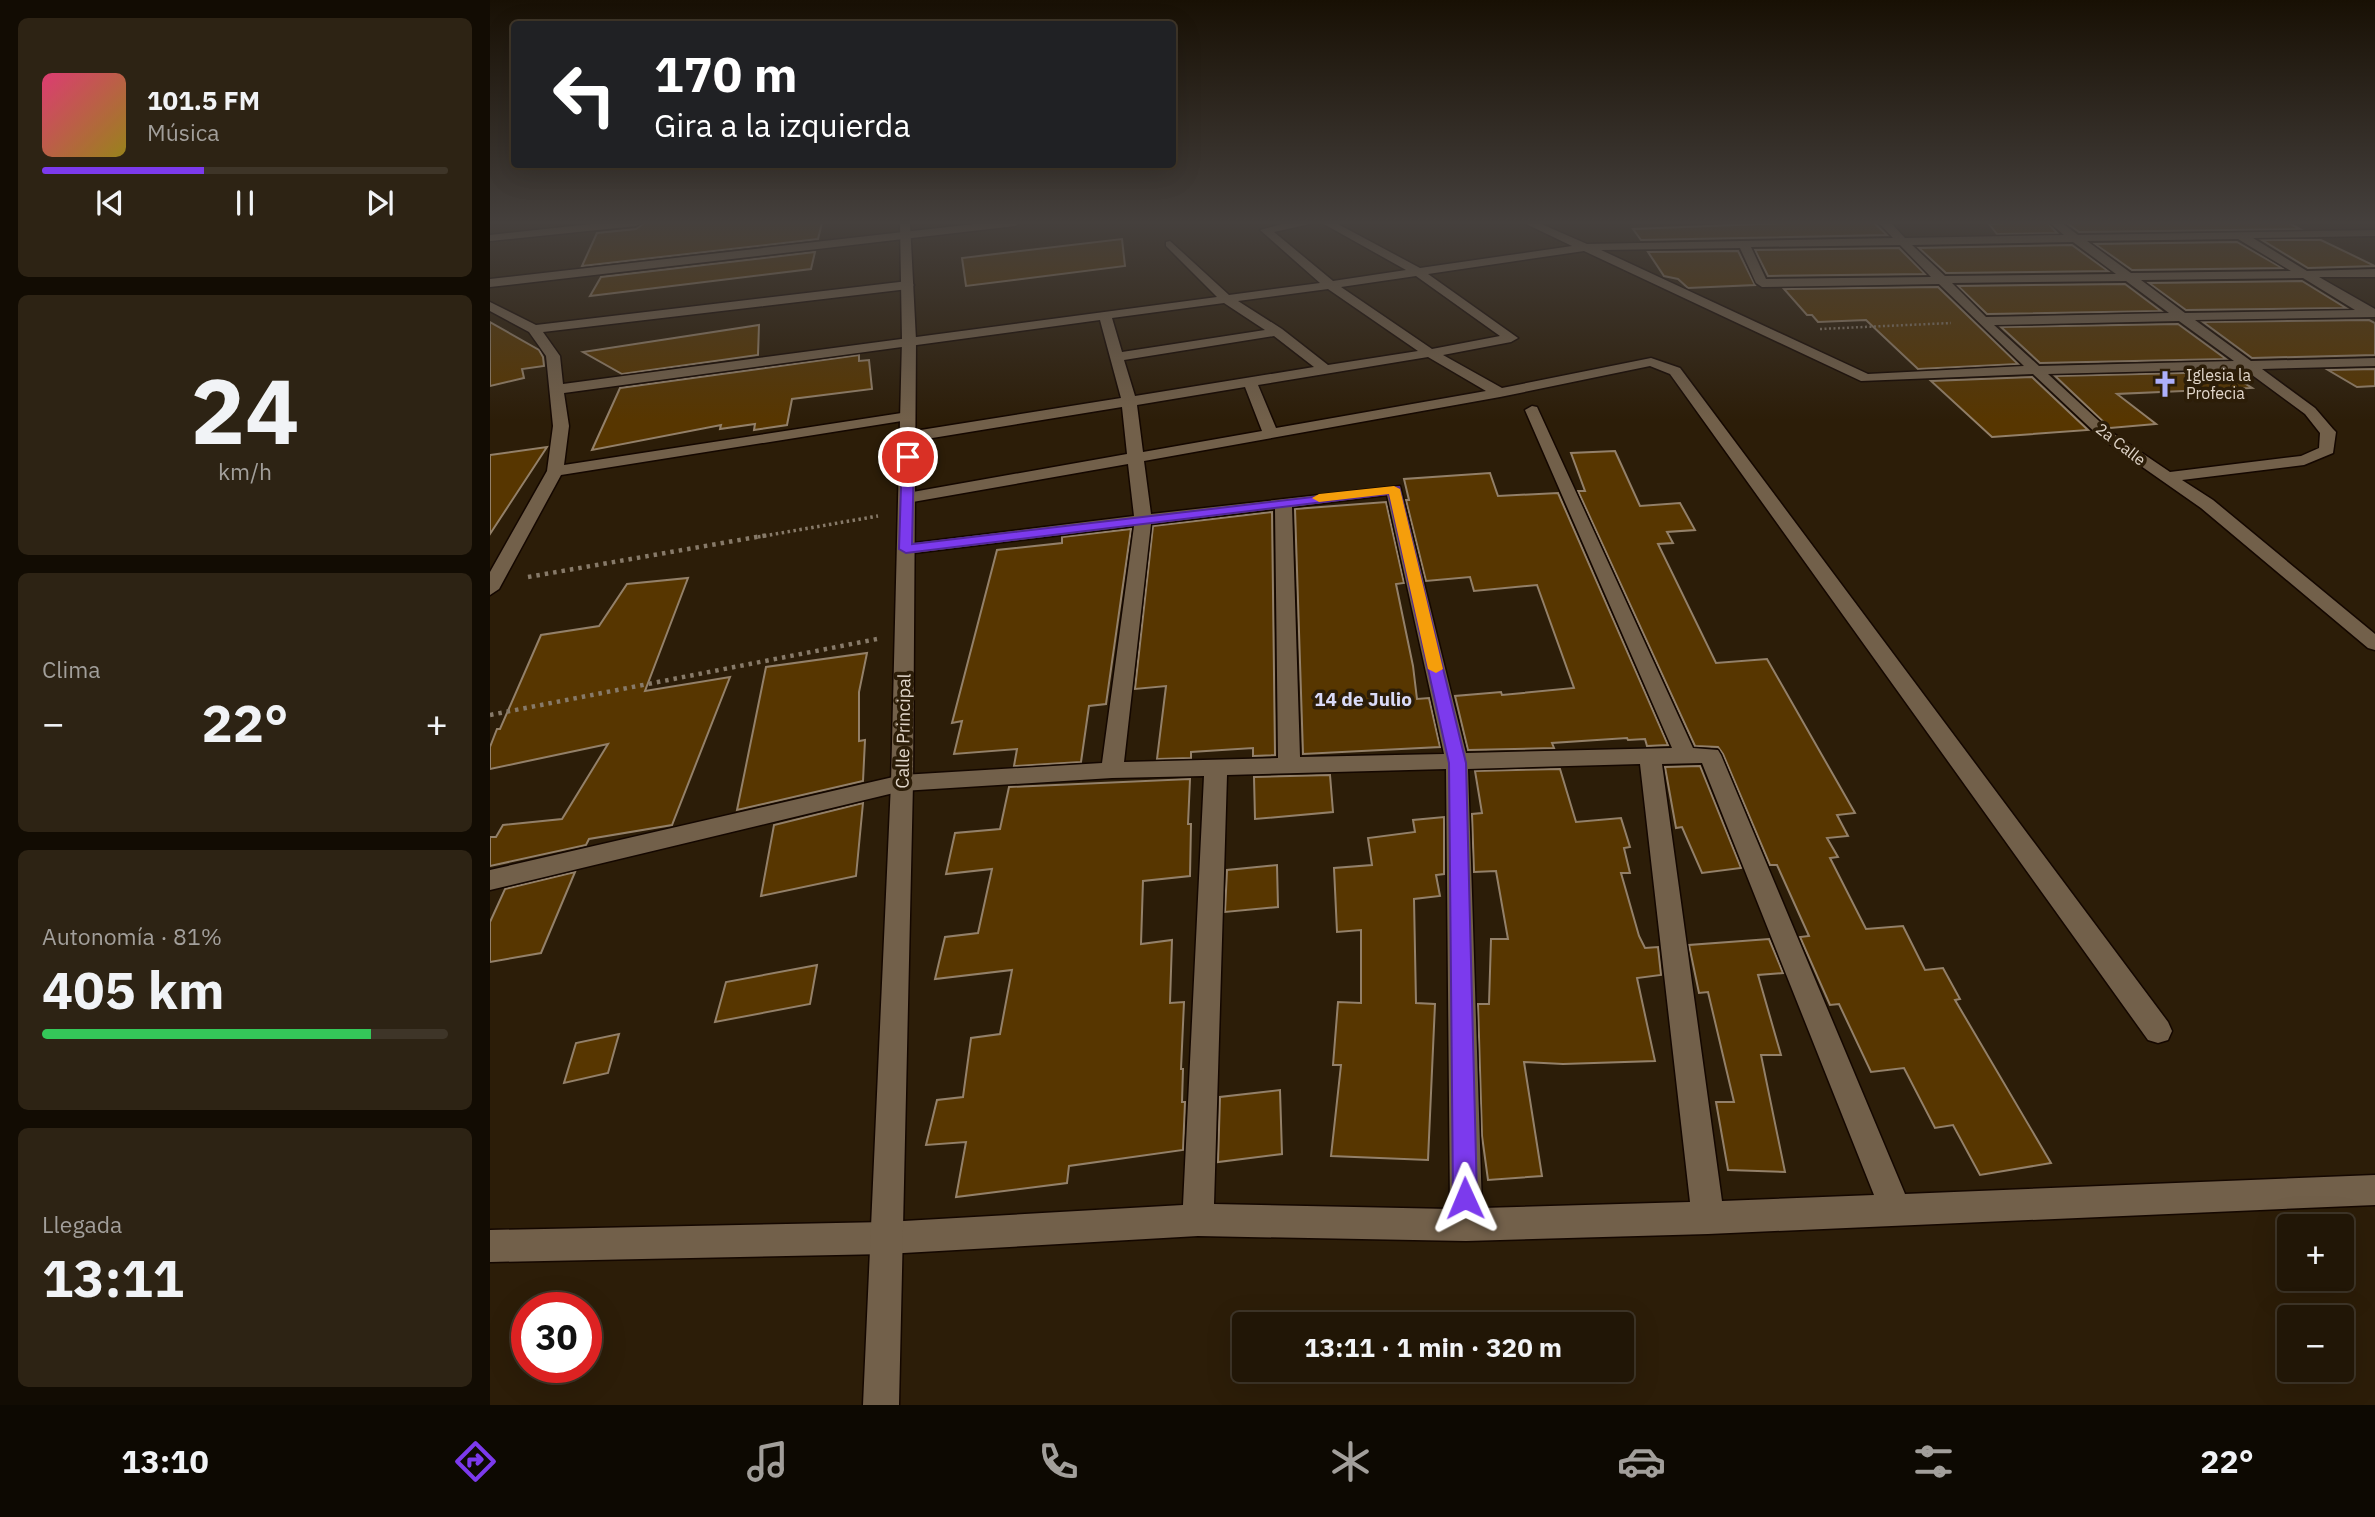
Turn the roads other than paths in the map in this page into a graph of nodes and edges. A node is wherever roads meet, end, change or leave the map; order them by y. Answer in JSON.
{"nodes":[{"id":1,"x":878,"y":289,"type":"edge"},
{"id":2,"x":908,"y":289,"type":"edge"},
{"id":3,"x":1215,"y":289,"type":"edge"},
{"id":4,"x":1304,"y":289,"type":"edge"},
{"id":5,"x":1335,"y":289,"type":"edge"},
{"id":6,"x":1441,"y":289,"type":"edge"},
{"id":7,"x":1674,"y":289,"type":"edge"},
{"id":8,"x":1950,"y":289,"type":"edge"},
{"id":9,"x":2145,"y":289,"type":"edge"},
{"id":10,"x":2331,"y":289,"type":"edge"},
{"id":11,"x":1226,"y":299,"type":"junction"},
{"id":12,"x":490,"y":306,"type":"edge"},
{"id":13,"x":2373,"y":314,"type":"edge"},
{"id":14,"x":1105,"y":315,"type":"junction"},
{"id":15,"x":2183,"y":317,"type":"junction"},
{"id":16,"x":1983,"y":321,"type":"junction"},
{"id":17,"x":534,"y":329,"type":"junction"},
{"id":18,"x":1277,"y":332,"type":"junction"},
{"id":19,"x":909,"y":340,"type":"junction"},
{"id":20,"x":1430,"y":353,"type":"junction"},
{"id":21,"x":1117,"y":357,"type":"junction"},
{"id":22,"x":2375,"y":362,"type":"edge"},
{"id":23,"x":2243,"y":364,"type":"junction"},
{"id":24,"x":1326,"y":370,"type":"junction"},
{"id":25,"x":2038,"y":370,"type":"junction"},
{"id":26,"x":1250,"y":382,"type":"junction"},
{"id":27,"x":559,"y":388,"type":"junction"},
{"id":28,"x":1500,"y":393,"type":"junction"},
{"id":29,"x":1129,"y":402,"type":"junction"},
{"id":30,"x":1532,"y":410,"type":"dead end"},
{"id":31,"x":908,"y":426,"type":"junction"},
{"id":32,"x":1271,"y":434,"type":"junction"},
{"id":33,"x":1135,"y":458,"type":"junction"},
{"id":34,"x":555,"y":471,"type":"junction"},
{"id":35,"x":2166,"y":477,"type":"junction"},
{"id":36,"x":1283,"y":502,"type":"junction"},
{"id":37,"x":907,"y":504,"type":"junction"},
{"id":38,"x":1143,"y":520,"type":"junction"},
{"id":39,"x":906,"y":549,"type":"junction"},
{"id":40,"x":491,"y":586,"type":"edge"},
{"id":41,"x":2375,"y":644,"type":"edge"},
{"id":42,"x":1686,"y":755,"type":"junction"},
{"id":43,"x":1650,"y":758,"type":"junction"},
{"id":44,"x":1457,"y":763,"type":"junction"},
{"id":45,"x":1289,"y":765,"type":"junction"},
{"id":46,"x":1216,"y":767,"type":"junction"},
{"id":47,"x":1112,"y":770,"type":"junction"},
{"id":48,"x":902,"y":783,"type":"junction"},
{"id":49,"x":490,"y":880,"type":"edge"},
{"id":50,"x":2158,"y":1031,"type":"dead end"},
{"id":51,"x":2375,"y":1190,"type":"edge"},
{"id":52,"x":1895,"y":1209,"type":"junction"},
{"id":53,"x":1707,"y":1218,"type":"junction"},
{"id":54,"x":1198,"y":1220,"type":"junction"},
{"id":55,"x":1466,"y":1225,"type":"junction"},
{"id":56,"x":887,"y":1238,"type":"junction"},
{"id":57,"x":490,"y":1246,"type":"edge"},
{"id":58,"x":881,"y":1405,"type":"edge"}],
"edges":[{"from":1,"to":17,"type":"street"},
{"from":2,"to":19,"type":"street","name":"Calle Principal"},
{"from":3,"to":11,"type":"street"},
{"from":4,"to":11,"type":"street"},
{"from":5,"to":20,"type":"street"},
{"from":6,"to":20,"type":"street"},
{"from":7,"to":25,"type":"street"},
{"from":8,"to":16,"type":"street","name":"2a Calle"},
{"from":9,"to":15,"type":"street"},
{"from":10,"to":13,"type":"street"},
{"from":11,"to":14,"type":"street"},
{"from":11,"to":18,"type":"street"},
{"from":12,"to":17,"type":"street"},
{"from":13,"to":15,"type":"street"},
{"from":14,"to":19,"type":"street"},
{"from":14,"to":21,"type":"street"},
{"from":15,"to":16,"type":"street"},
{"from":15,"to":23,"type":"street"},
{"from":16,"to":25,"type":"street","name":"2a Calle"},
{"from":17,"to":27,"type":"street"},
{"from":18,"to":21,"type":"street"},
{"from":18,"to":24,"type":"street"},
{"from":19,"to":27,"type":"street"},
{"from":19,"to":31,"type":"street","name":"Calle Principal"},
{"from":20,"to":24,"type":"street"},
{"from":20,"to":28,"type":"street"},
{"from":21,"to":29,"type":"street"},
{"from":22,"to":23,"type":"street"},
{"from":23,"to":25,"type":"street"},
{"from":23,"to":35,"type":"street"},
{"from":24,"to":26,"type":"street"},
{"from":25,"to":35,"type":"street","name":"2a Calle"},
{"from":26,"to":29,"type":"street"},
{"from":26,"to":32,"type":"street"},
{"from":27,"to":34,"type":"street"},
{"from":28,"to":32,"type":"street"},
{"from":28,"to":50,"type":"street"},
{"from":29,"to":31,"type":"street"},
{"from":29,"to":33,"type":"street"},
{"from":30,"to":42,"type":"street"},
{"from":31,"to":34,"type":"street"},
{"from":31,"to":37,"type":"street","name":"Calle Principal"},
{"from":32,"to":33,"type":"street"},
{"from":33,"to":37,"type":"street"},
{"from":33,"to":38,"type":"street"},
{"from":34,"to":40,"type":"street"},
{"from":35,"to":41,"type":"street","name":"2a Calle"},
{"from":36,"to":38,"type":"street"},
{"from":36,"to":44,"type":"street"},
{"from":36,"to":45,"type":"street"},
{"from":37,"to":39,"type":"street","name":"Calle Principal"},
{"from":38,"to":39,"type":"street"},
{"from":38,"to":47,"type":"street"},
{"from":39,"to":48,"type":"street","name":"Calle Principal"},
{"from":42,"to":43,"type":"street"},
{"from":42,"to":52,"type":"street"},
{"from":43,"to":44,"type":"street"},
{"from":43,"to":53,"type":"street"},
{"from":44,"to":45,"type":"street"},
{"from":44,"to":55,"type":"street"},
{"from":45,"to":46,"type":"street"},
{"from":46,"to":47,"type":"street"},
{"from":46,"to":54,"type":"street"},
{"from":47,"to":48,"type":"street"},
{"from":48,"to":49,"type":"street"},
{"from":48,"to":56,"type":"street","name":"Calle Principal"},
{"from":51,"to":52,"type":"street"},
{"from":52,"to":53,"type":"street"},
{"from":53,"to":55,"type":"street"},
{"from":54,"to":55,"type":"street"},
{"from":54,"to":56,"type":"street"},
{"from":56,"to":57,"type":"street"},
{"from":56,"to":58,"type":"street","name":"Calle Principal"}]}
